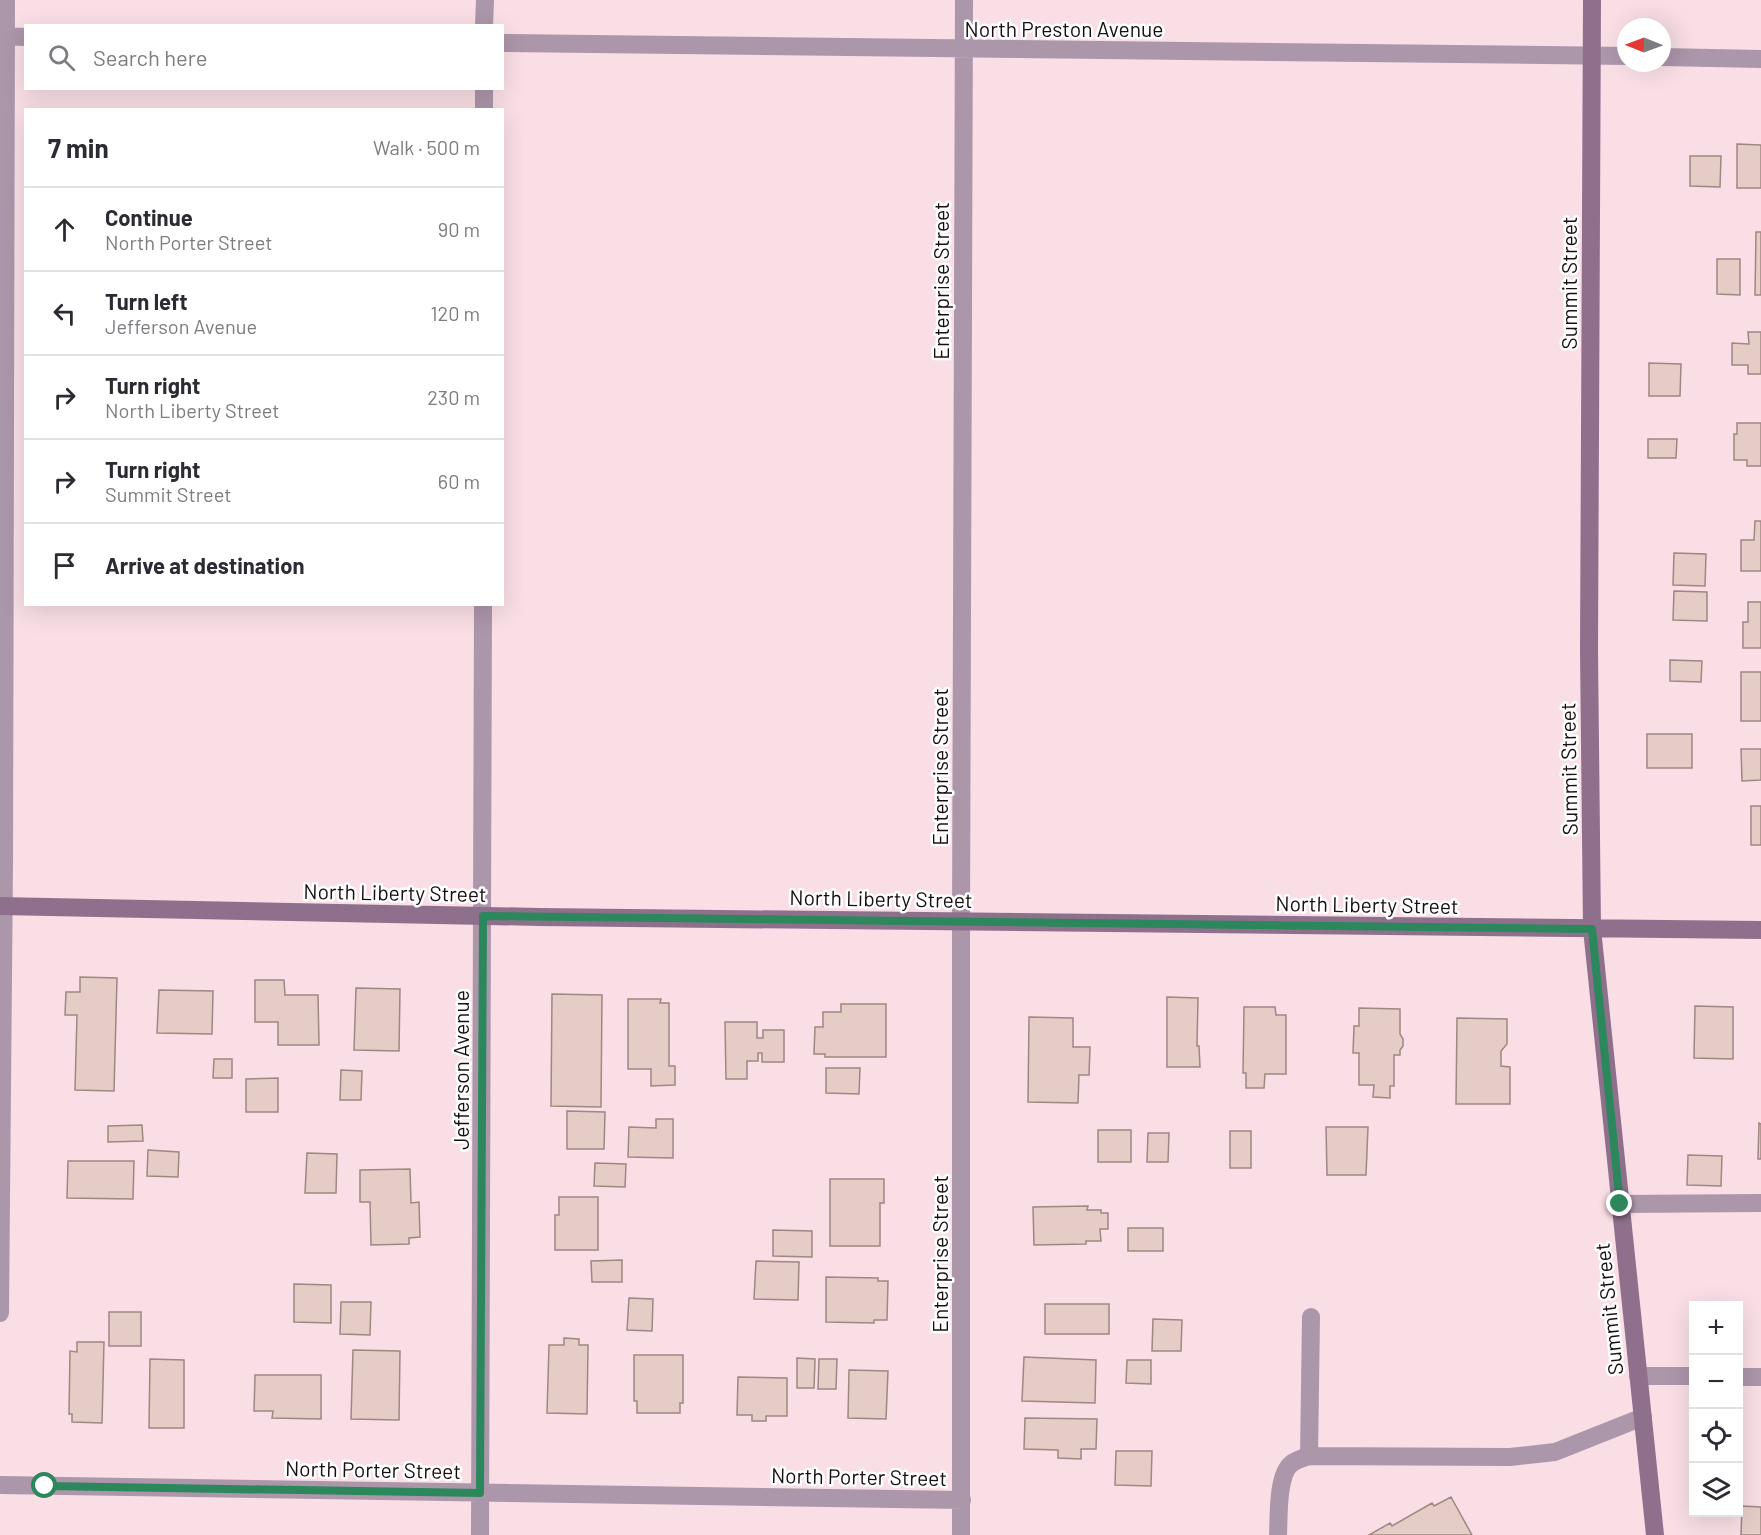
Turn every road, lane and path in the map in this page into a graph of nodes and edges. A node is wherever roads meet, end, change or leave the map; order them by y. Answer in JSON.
{"nodes":[{"id":1,"x":6,"y":0,"type":"edge"},
{"id":2,"x":485,"y":0,"type":"edge"},
{"id":3,"x":964,"y":0,"type":"edge"},
{"id":4,"x":1592,"y":0,"type":"edge"},
{"id":5,"x":484,"y":24,"type":"edge"},
{"id":6,"x":3,"y":36,"type":"edge"},
{"id":7,"x":24,"y":37,"type":"edge"},
{"id":8,"x":504,"y":44,"type":"edge"},
{"id":9,"x":963,"y":50,"type":"junction"},
{"id":10,"x":1591,"y":55,"type":"junction"},
{"id":11,"x":1617,"y":56,"type":"edge"},
{"id":12,"x":1671,"y":57,"type":"edge"},
{"id":13,"x":1761,"y":59,"type":"edge"},
{"id":14,"x":484,"y":90,"type":"edge"},
{"id":15,"x":484,"y":108,"type":"edge"},
{"id":16,"x":483,"y":606,"type":"edge"},
{"id":17,"x":2,"y":906,"type":"edge"},
{"id":18,"x":483,"y":916,"type":"junction"},
{"id":19,"x":961,"y":921,"type":"junction"},
{"id":20,"x":1592,"y":929,"type":"junction"},
{"id":21,"x":1761,"y":930,"type":"edge"},
{"id":22,"x":1761,"y":1203,"type":"edge"},
{"id":23,"x":1620,"y":1204,"type":"junction"},
{"id":24,"x":0,"y":1313,"type":"edge"},
{"id":25,"x":1311,"y":1317,"type":"dead end"},
{"id":26,"x":1638,"y":1376,"type":"junction"},
{"id":27,"x":1689,"y":1376,"type":"edge"},
{"id":28,"x":1743,"y":1377,"type":"edge"},
{"id":29,"x":1761,"y":1377,"type":"edge"},
{"id":30,"x":1643,"y":1417,"type":"junction"},
{"id":31,"x":1309,"y":1456,"type":"junction"},
{"id":32,"x":0,"y":1485,"type":"edge"},
{"id":33,"x":480,"y":1493,"type":"junction"},
{"id":34,"x":962,"y":1500,"type":"junction"},
{"id":35,"x":480,"y":1535,"type":"edge"},
{"id":36,"x":962,"y":1535,"type":"edge"},
{"id":37,"x":1278,"y":1535,"type":"edge"},
{"id":38,"x":1655,"y":1535,"type":"edge"}],
"edges":[{"from":1,"to":6,"type":"street"},
{"from":2,"to":5,"type":"street"},
{"from":3,"to":9,"type":"street","name":"Enterprise Street"},
{"from":4,"to":10,"type":"main road","name":"Summit Street"},
{"from":6,"to":7,"type":"street"},
{"from":6,"to":17,"type":"street"},
{"from":8,"to":9,"type":"street","name":"North Preston Avenue"},
{"from":9,"to":10,"type":"street","name":"North Preston Avenue"},
{"from":9,"to":19,"type":"street","name":"Enterprise Street"},
{"from":10,"to":11,"type":"street","name":"North Preston Avenue"},
{"from":10,"to":20,"type":"main road","name":"Summit Street"},
{"from":12,"to":13,"type":"street"},
{"from":14,"to":15,"type":"street"},
{"from":16,"to":18,"type":"street","name":"Jefferson Avenue"},
{"from":17,"to":18,"type":"main road","name":"North Liberty Street"},
{"from":17,"to":24,"type":"street"},
{"from":18,"to":19,"type":"main road","name":"North Liberty Street"},
{"from":18,"to":33,"type":"street","name":"Jefferson Avenue"},
{"from":19,"to":20,"type":"main road","name":"North Liberty Street"},
{"from":19,"to":34,"type":"street","name":"Enterprise Street"},
{"from":20,"to":21,"type":"main road","name":"North Liberty Street"},
{"from":20,"to":23,"type":"main road","name":"Summit Street"},
{"from":22,"to":23,"type":"street"},
{"from":23,"to":26,"type":"main road","name":"Summit Street"},
{"from":25,"to":31,"type":"street"},
{"from":26,"to":27,"type":"street"},
{"from":26,"to":30,"type":"main road","name":"Summit Street"},
{"from":28,"to":29,"type":"street"},
{"from":30,"to":31,"type":"street"},
{"from":30,"to":38,"type":"main road","name":"Summit Street"},
{"from":31,"to":37,"type":"street"},
{"from":32,"to":33,"type":"street","name":"North Porter Street"},
{"from":33,"to":34,"type":"street","name":"North Porter Street"},
{"from":33,"to":35,"type":"street","name":"Jefferson Avenue"},
{"from":34,"to":36,"type":"street","name":"Enterprise Street"}]}
